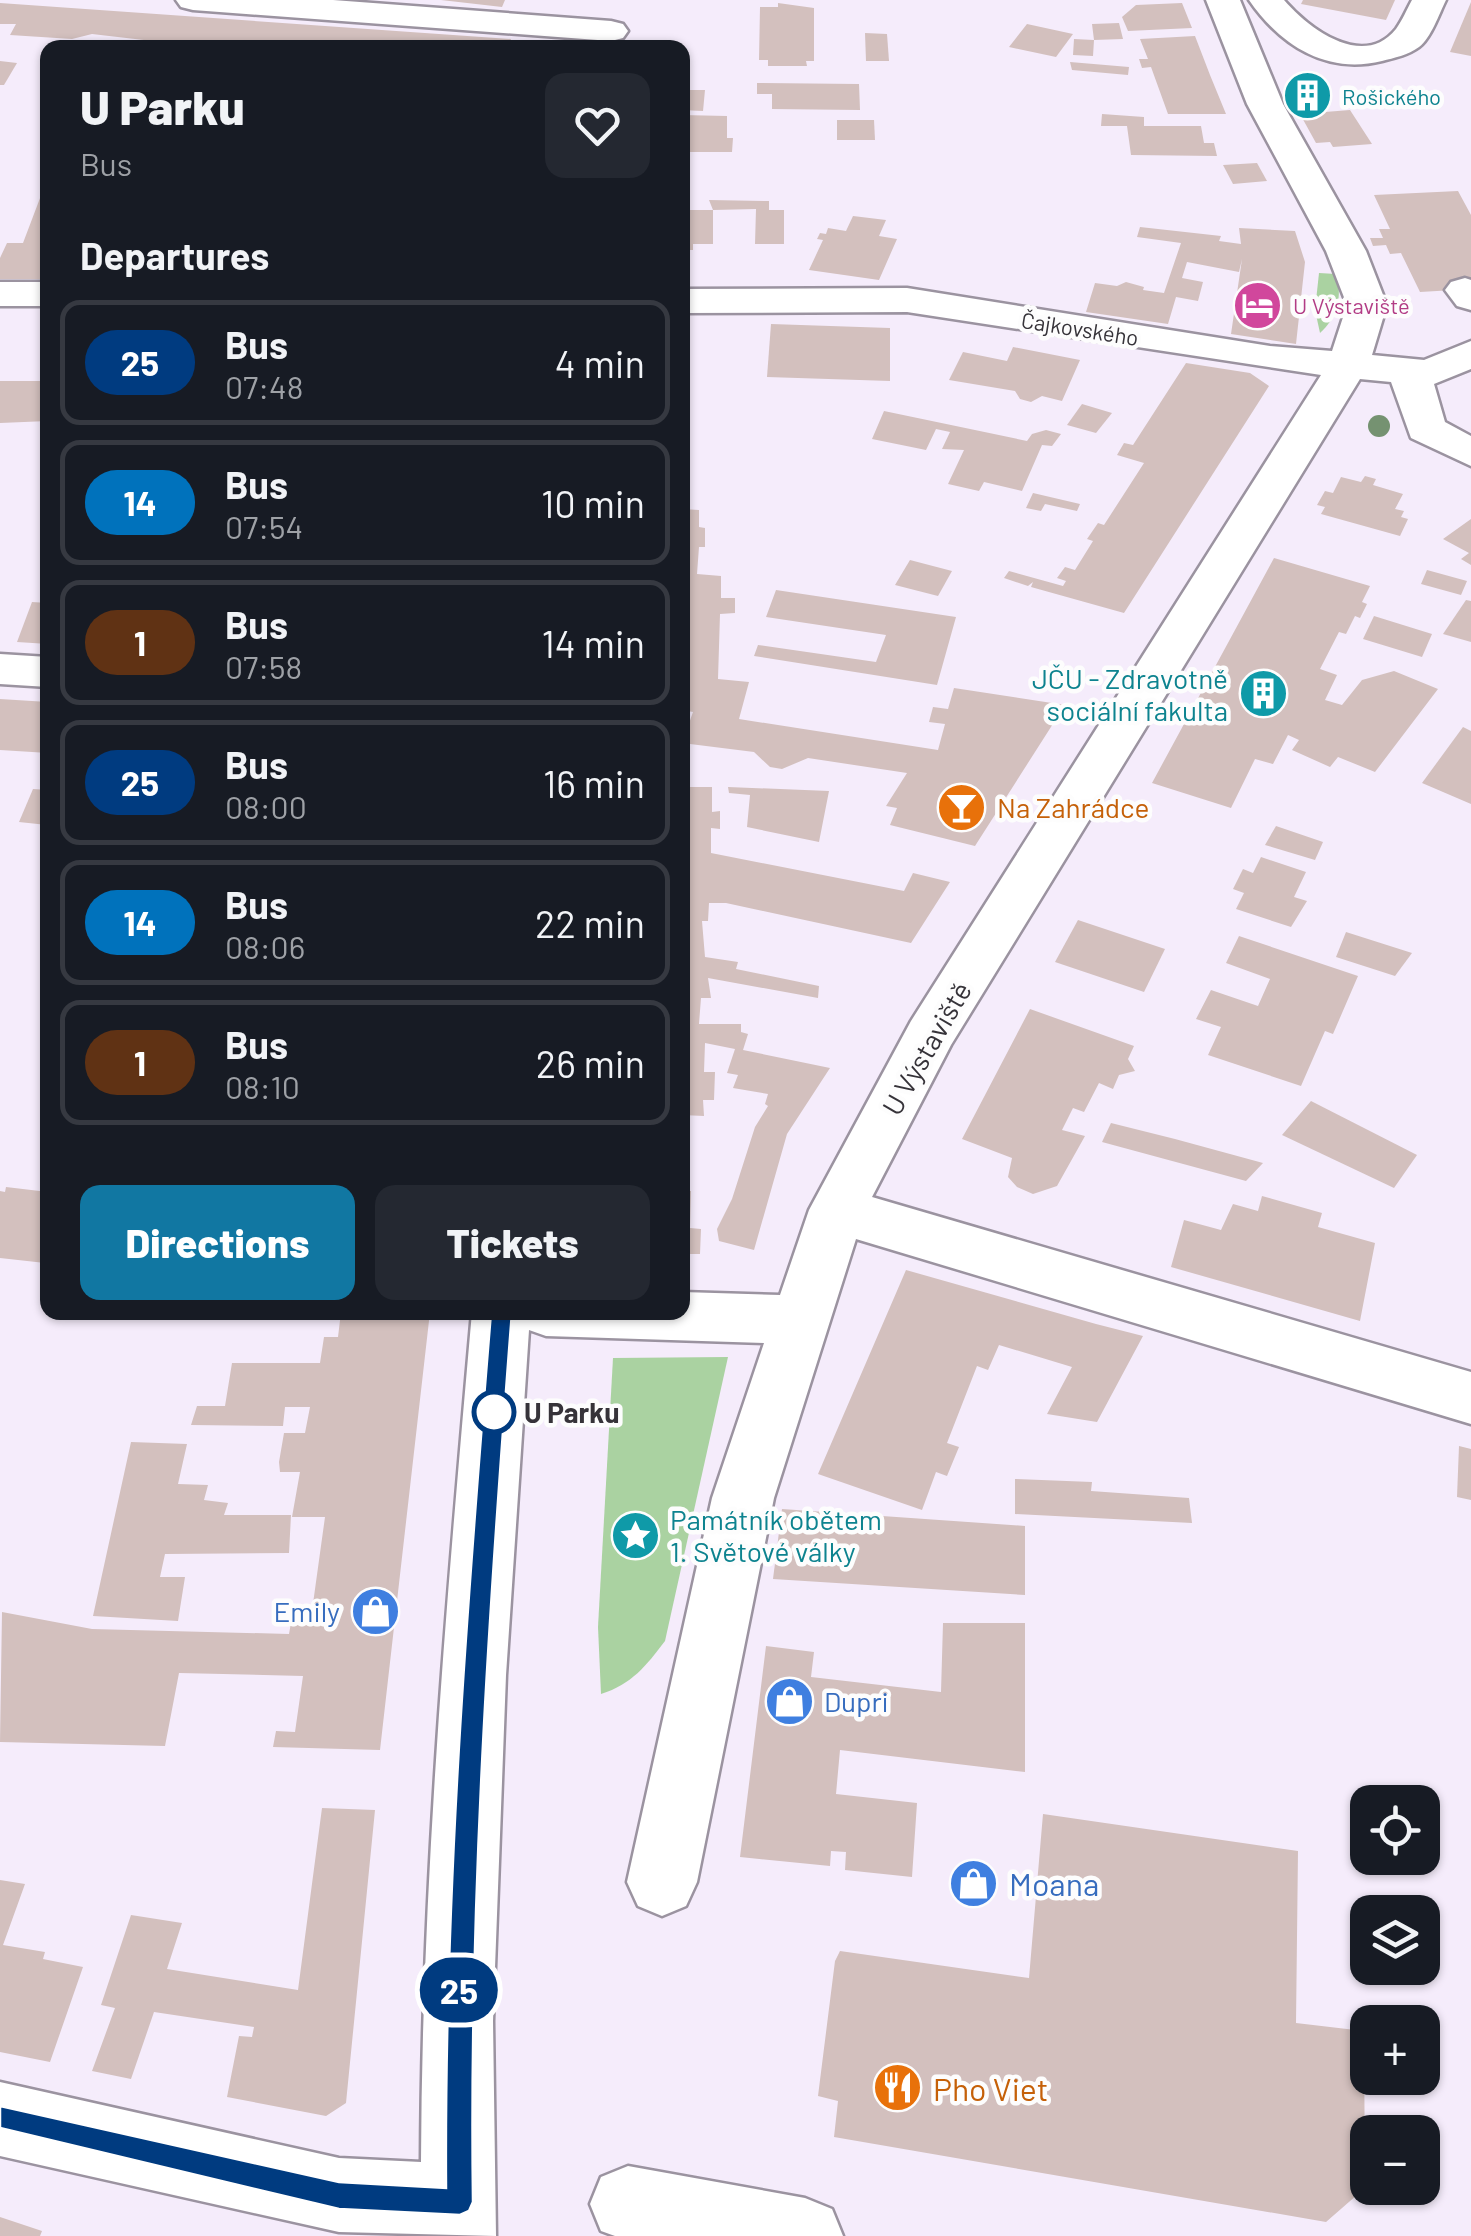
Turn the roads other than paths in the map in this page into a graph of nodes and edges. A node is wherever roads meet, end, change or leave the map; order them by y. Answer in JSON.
{"nodes":[{"id":1,"x":193,"y":0,"type":"edge"},
{"id":2,"x":1224,"y":0,"type":"edge"},
{"id":3,"x":1266,"y":0,"type":"edge"},
{"id":4,"x":1429,"y":0,"type":"edge"},
{"id":5,"x":611,"y":26,"type":"edge"},
{"id":6,"x":0,"y":294,"type":"edge"},
{"id":7,"x":40,"y":294,"type":"edge"},
{"id":8,"x":690,"y":301,"type":"edge"},
{"id":9,"x":1469,"y":305,"type":"edge"},
{"id":10,"x":1471,"y":353,"type":"edge"},
{"id":11,"x":1349,"y":363,"type":"junction"},
{"id":12,"x":1408,"y":371,"type":"junction"},
{"id":13,"x":1471,"y":453,"type":"edge"},
{"id":14,"x":0,"y":670,"type":"edge"},
{"id":15,"x":40,"y":672,"type":"edge"},
{"id":16,"x":837,"y":1210,"type":"junction"},
{"id":17,"x":690,"y":1317,"type":"edge"},
{"id":18,"x":500,"y":1320,"type":"edge"},
{"id":19,"x":799,"y":1320,"type":"junction"},
{"id":20,"x":1471,"y":1398,"type":"edge"},
{"id":21,"x":662,"y":1882,"type":"dead end"},
{"id":22,"x":0,"y":2119,"type":"edge"},
{"id":23,"x":628,"y":2204,"type":"dead end"},
{"id":24,"x":458,"y":2219,"type":"edge"},
{"id":25,"x":805,"y":2236,"type":"edge"}],
"edges":[{"from":1,"to":5,"type":"street"},
{"from":2,"to":11,"type":"street","name":"U Výstaviště"},
{"from":3,"to":4,"type":"street"},
{"from":6,"to":7,"type":"street"},
{"from":8,"to":11,"type":"street","name":"Čajkovského"},
{"from":9,"to":11,"type":"street"},
{"from":10,"to":12,"type":"street","name":"Čajkovského"},
{"from":11,"to":12,"type":"street","name":"Čajkovského"},
{"from":11,"to":16,"type":"street","name":"U Výstaviště"},
{"from":12,"to":13,"type":"street"},
{"from":14,"to":15,"type":"street"},
{"from":16,"to":19,"type":"street","name":"U Výstaviště"},
{"from":16,"to":20,"type":"street"},
{"from":17,"to":19,"type":"street"},
{"from":18,"to":24,"type":"street"},
{"from":19,"to":21,"type":"street","name":"U Výstaviště"},
{"from":22,"to":24,"type":"street"},
{"from":23,"to":25,"type":"street"}]}
